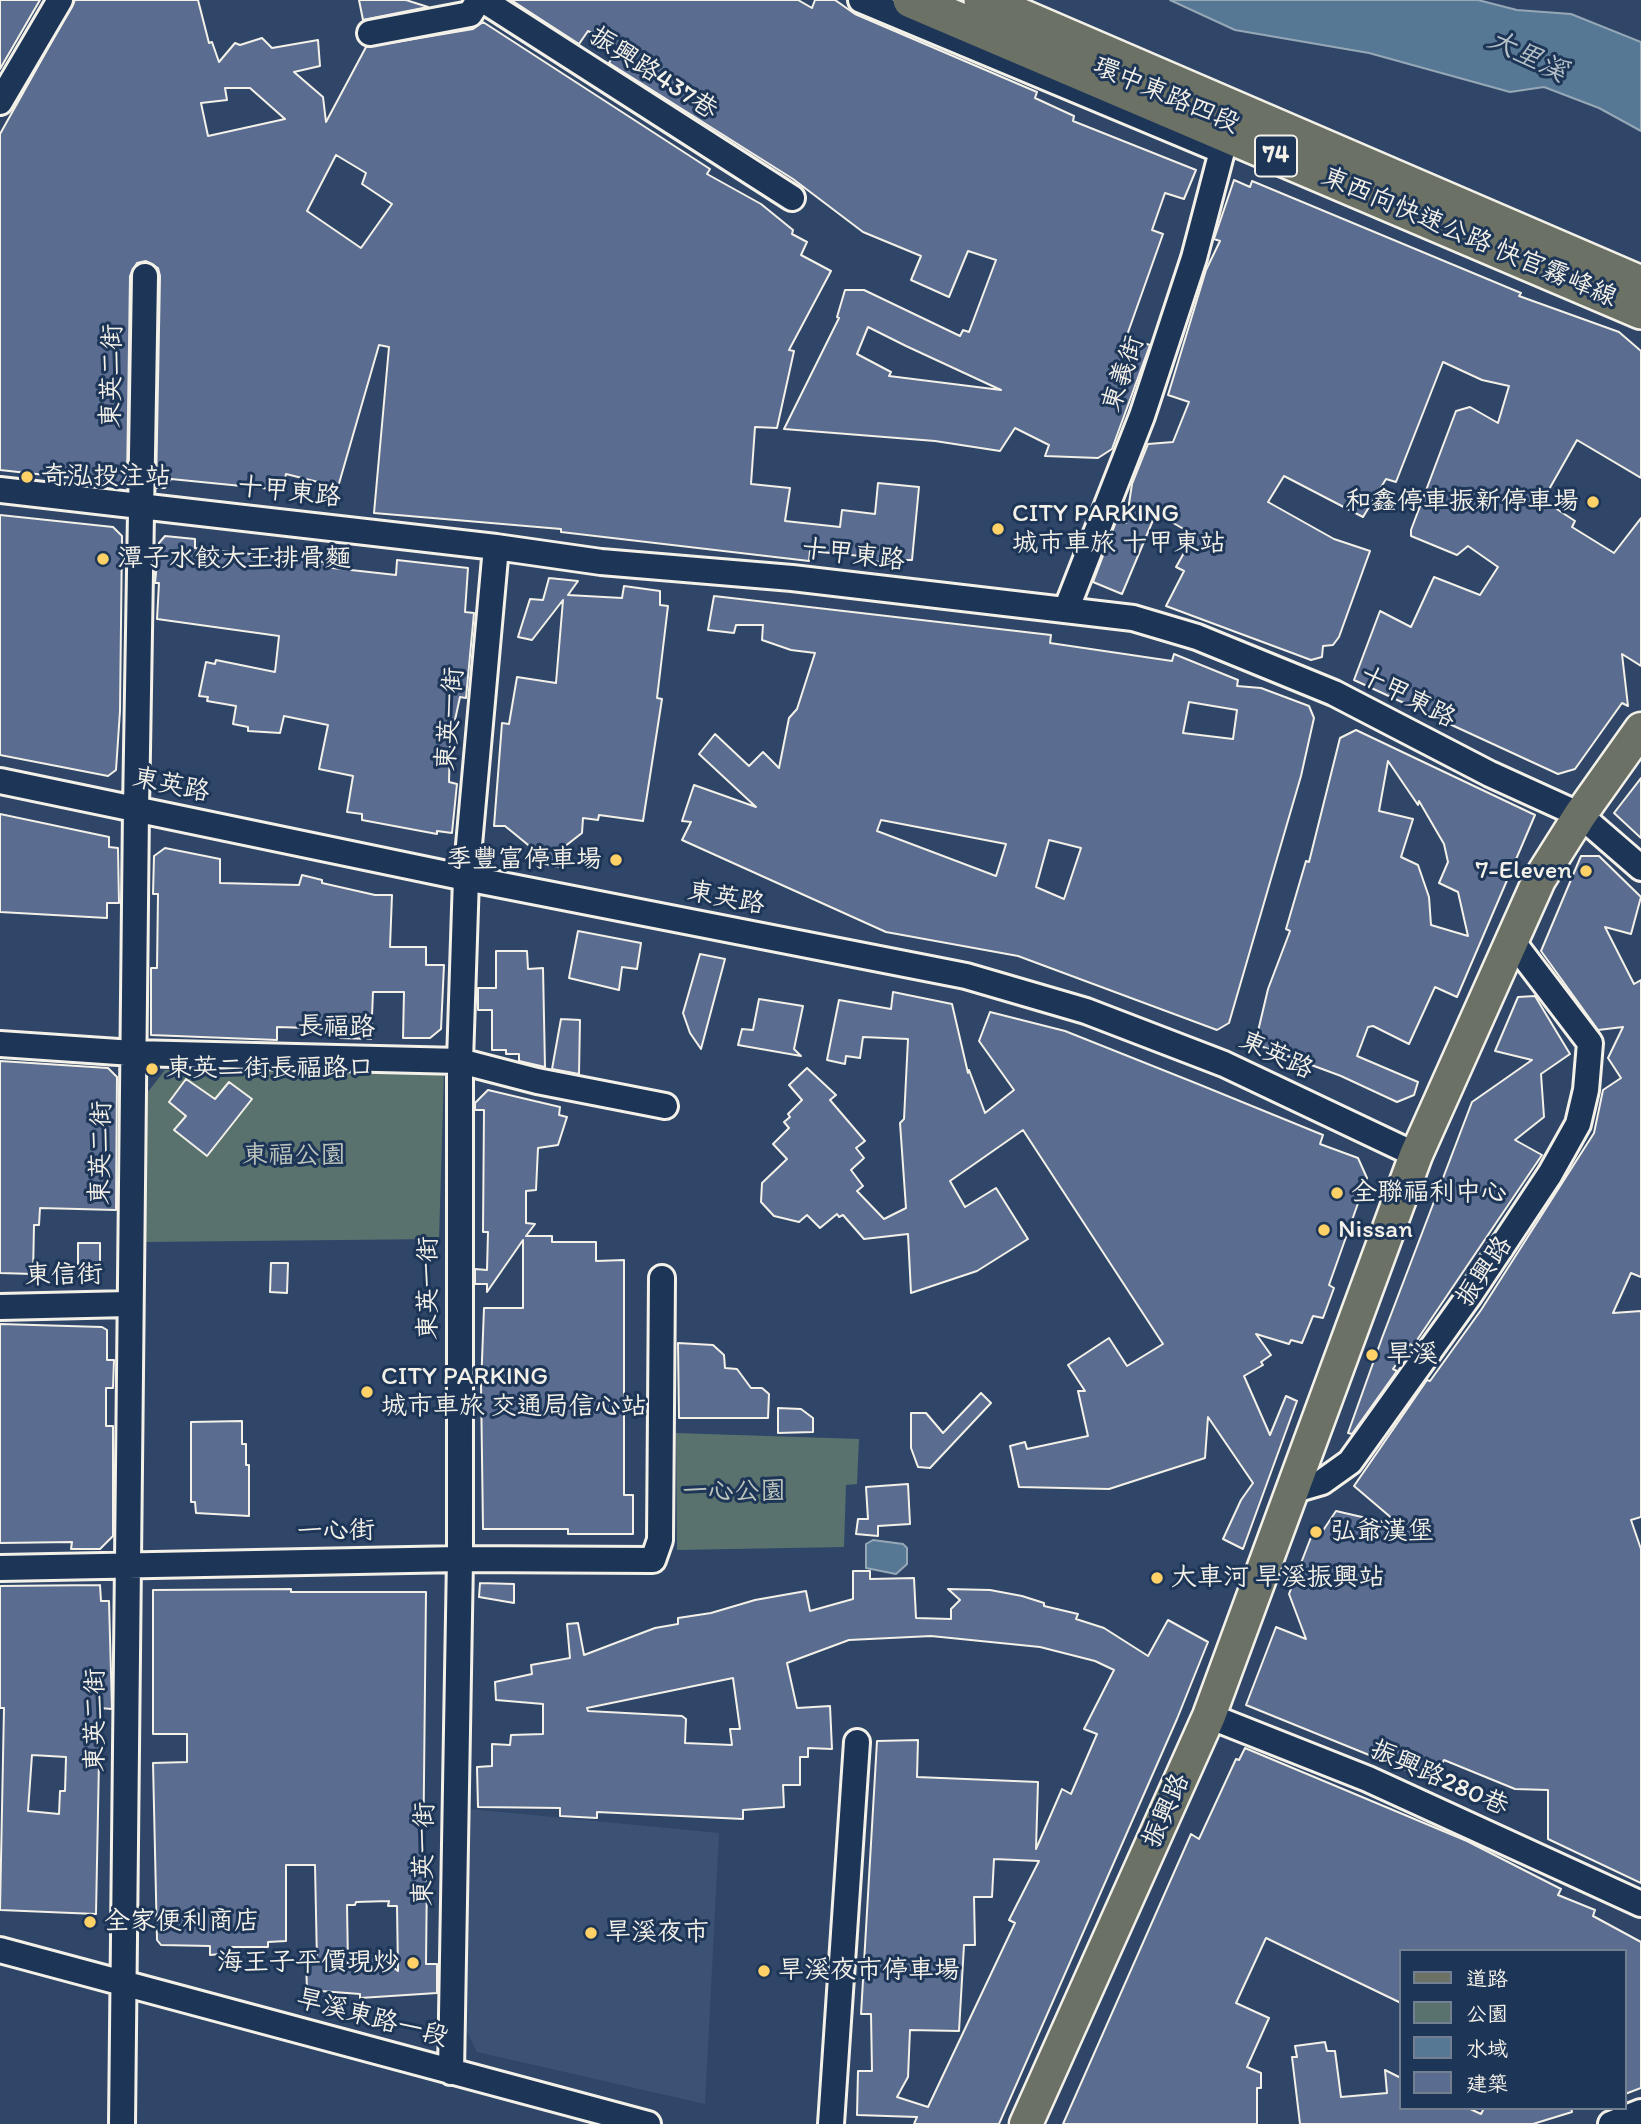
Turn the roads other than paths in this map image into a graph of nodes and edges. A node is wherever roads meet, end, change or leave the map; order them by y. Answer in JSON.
{"nodes":[{"id":1,"x":60,"y":0,"type":"edge"},
{"id":2,"x":481,"y":0,"type":"edge"},
{"id":3,"x":861,"y":0,"type":"edge"},
{"id":4,"x":911,"y":0,"type":"edge"},
{"id":5,"x":982,"y":0,"type":"edge"},
{"id":6,"x":997,"y":0,"type":"edge"},
{"id":7,"x":1052,"y":30,"type":"junction"},
{"id":8,"x":370,"y":33,"type":"dead end"},
{"id":9,"x":0,"y":102,"type":"edge"},
{"id":10,"x":1222,"y":151,"type":"junction"},
{"id":11,"x":792,"y":198,"type":"dead end"},
{"id":12,"x":145,"y":276,"type":"dead end"},
{"id":13,"x":1641,"y":284,"type":"edge"},
{"id":14,"x":1641,"y":311,"type":"edge"},
{"id":15,"x":1641,"y":328,"type":"edge"},
{"id":16,"x":0,"y":491,"type":"edge"},
{"id":17,"x":141,"y":507,"type":"junction"},
{"id":18,"x":495,"y":547,"type":"junction"},
{"id":19,"x":1066,"y":610,"type":"junction"},
{"id":20,"x":1641,"y":729,"type":"edge"},
{"id":21,"x":0,"y":781,"type":"edge"},
{"id":22,"x":136,"y":808,"type":"junction"},
{"id":23,"x":1580,"y":815,"type":"junction"},
{"id":24,"x":1641,"y":867,"type":"edge"},
{"id":25,"x":466,"y":878,"type":"junction"},
{"id":26,"x":1513,"y":942,"type":"junction"},
{"id":27,"x":0,"y":1044,"type":"edge"},
{"id":28,"x":133,"y":1053,"type":"junction"},
{"id":29,"x":460,"y":1060,"type":"junction"},
{"id":30,"x":665,"y":1106,"type":"dead end"},
{"id":31,"x":1416,"y":1155,"type":"junction"},
{"id":32,"x":662,"y":1279,"type":"dead end"},
{"id":33,"x":130,"y":1304,"type":"junction"},
{"id":34,"x":0,"y":1307,"type":"edge"},
{"id":35,"x":1291,"y":1491,"type":"junction"},
{"id":36,"x":460,"y":1559,"type":"junction"},
{"id":37,"x":127,"y":1567,"type":"junction"},
{"id":38,"x":0,"y":1568,"type":"edge"},
{"id":39,"x":1209,"y":1717,"type":"junction"},
{"id":40,"x":857,"y":1742,"type":"dead end"},
{"id":41,"x":1641,"y":1904,"type":"edge"},
{"id":42,"x":0,"y":1950,"type":"edge"},
{"id":43,"x":124,"y":1982,"type":"junction"},
{"id":44,"x":451,"y":2072,"type":"junction"},
{"id":45,"x":1641,"y":2112,"type":"edge"},
{"id":46,"x":122,"y":2124,"type":"edge"},
{"id":47,"x":648,"y":2124,"type":"edge"},
{"id":48,"x":831,"y":2124,"type":"edge"},
{"id":49,"x":1026,"y":2124,"type":"edge"},
{"id":50,"x":1611,"y":2124,"type":"edge"}],
"edges":[{"from":1,"to":9,"type":"street"},
{"from":2,"to":8,"type":"street","name":"振興路437巷"},
{"from":2,"to":11,"type":"street","name":"振興路437巷"},
{"from":3,"to":10,"type":"street","name":"環中東路四段"},
{"from":4,"to":14,"type":"highway","name":"東西向快速公路 快官霧峰線","number":"74"},
{"from":5,"to":7,"type":"highway","name":"東西向快速公路 快官霧峰線","number":"74"},
{"from":6,"to":7,"type":"highway"},
{"from":7,"to":13,"type":"highway","name":"東西向快速公路 快官霧峰線","number":"74"},
{"from":10,"to":15,"type":"street","name":"環中東路四段"},
{"from":10,"to":19,"type":"street","name":"東義街"},
{"from":12,"to":17,"type":"street","name":"東英二街"},
{"from":16,"to":17,"type":"street","name":"十甲東路"},
{"from":17,"to":18,"type":"street","name":"十甲東路"},
{"from":17,"to":22,"type":"street","name":"東英二街"},
{"from":18,"to":19,"type":"street","name":"十甲東路"},
{"from":18,"to":25,"type":"street","name":"東英一街"},
{"from":19,"to":23,"type":"street","name":"十甲東路"},
{"from":20,"to":23,"type":"main road","name":"振興路"},
{"from":21,"to":22,"type":"street","name":"東英路"},
{"from":22,"to":25,"type":"street","name":"東英路"},
{"from":22,"to":28,"type":"street","name":"東英二街"},
{"from":23,"to":24,"type":"street","name":"十甲東路"},
{"from":23,"to":26,"type":"main road","name":"振興路"},
{"from":25,"to":29,"type":"street","name":"東英一街"},
{"from":25,"to":31,"type":"street","name":"東英路"},
{"from":26,"to":31,"type":"main road","name":"振興路"},
{"from":26,"to":35,"type":"street","name":"振興路"},
{"from":27,"to":28,"type":"street","name":"長福路"},
{"from":28,"to":29,"type":"street","name":"長福路"},
{"from":28,"to":33,"type":"street","name":"東英二街"},
{"from":29,"to":30,"type":"street","name":"長福路"},
{"from":29,"to":36,"type":"street","name":"東英一街"},
{"from":31,"to":35,"type":"main road","name":"振興路"},
{"from":32,"to":36,"type":"street","name":"一心街"},
{"from":33,"to":34,"type":"street","name":"東信街"},
{"from":33,"to":37,"type":"street","name":"東英二街"},
{"from":35,"to":39,"type":"main road","name":"振興路"},
{"from":36,"to":37,"type":"street","name":"一心街"},
{"from":36,"to":44,"type":"street","name":"東英一街"},
{"from":37,"to":38,"type":"street","name":"一心街"},
{"from":37,"to":43,"type":"street","name":"東英二街"},
{"from":39,"to":41,"type":"street","name":"振興路280巷"},
{"from":39,"to":49,"type":"main road","name":"振興路"},
{"from":40,"to":48,"type":"street"},
{"from":42,"to":43,"type":"street","name":"旱溪東路一段"},
{"from":43,"to":44,"type":"street","name":"旱溪東路一段"},
{"from":43,"to":46,"type":"street","name":"東英二街"},
{"from":44,"to":47,"type":"street","name":"旱溪東路一段"},
{"from":45,"to":50,"type":"street"}]}
